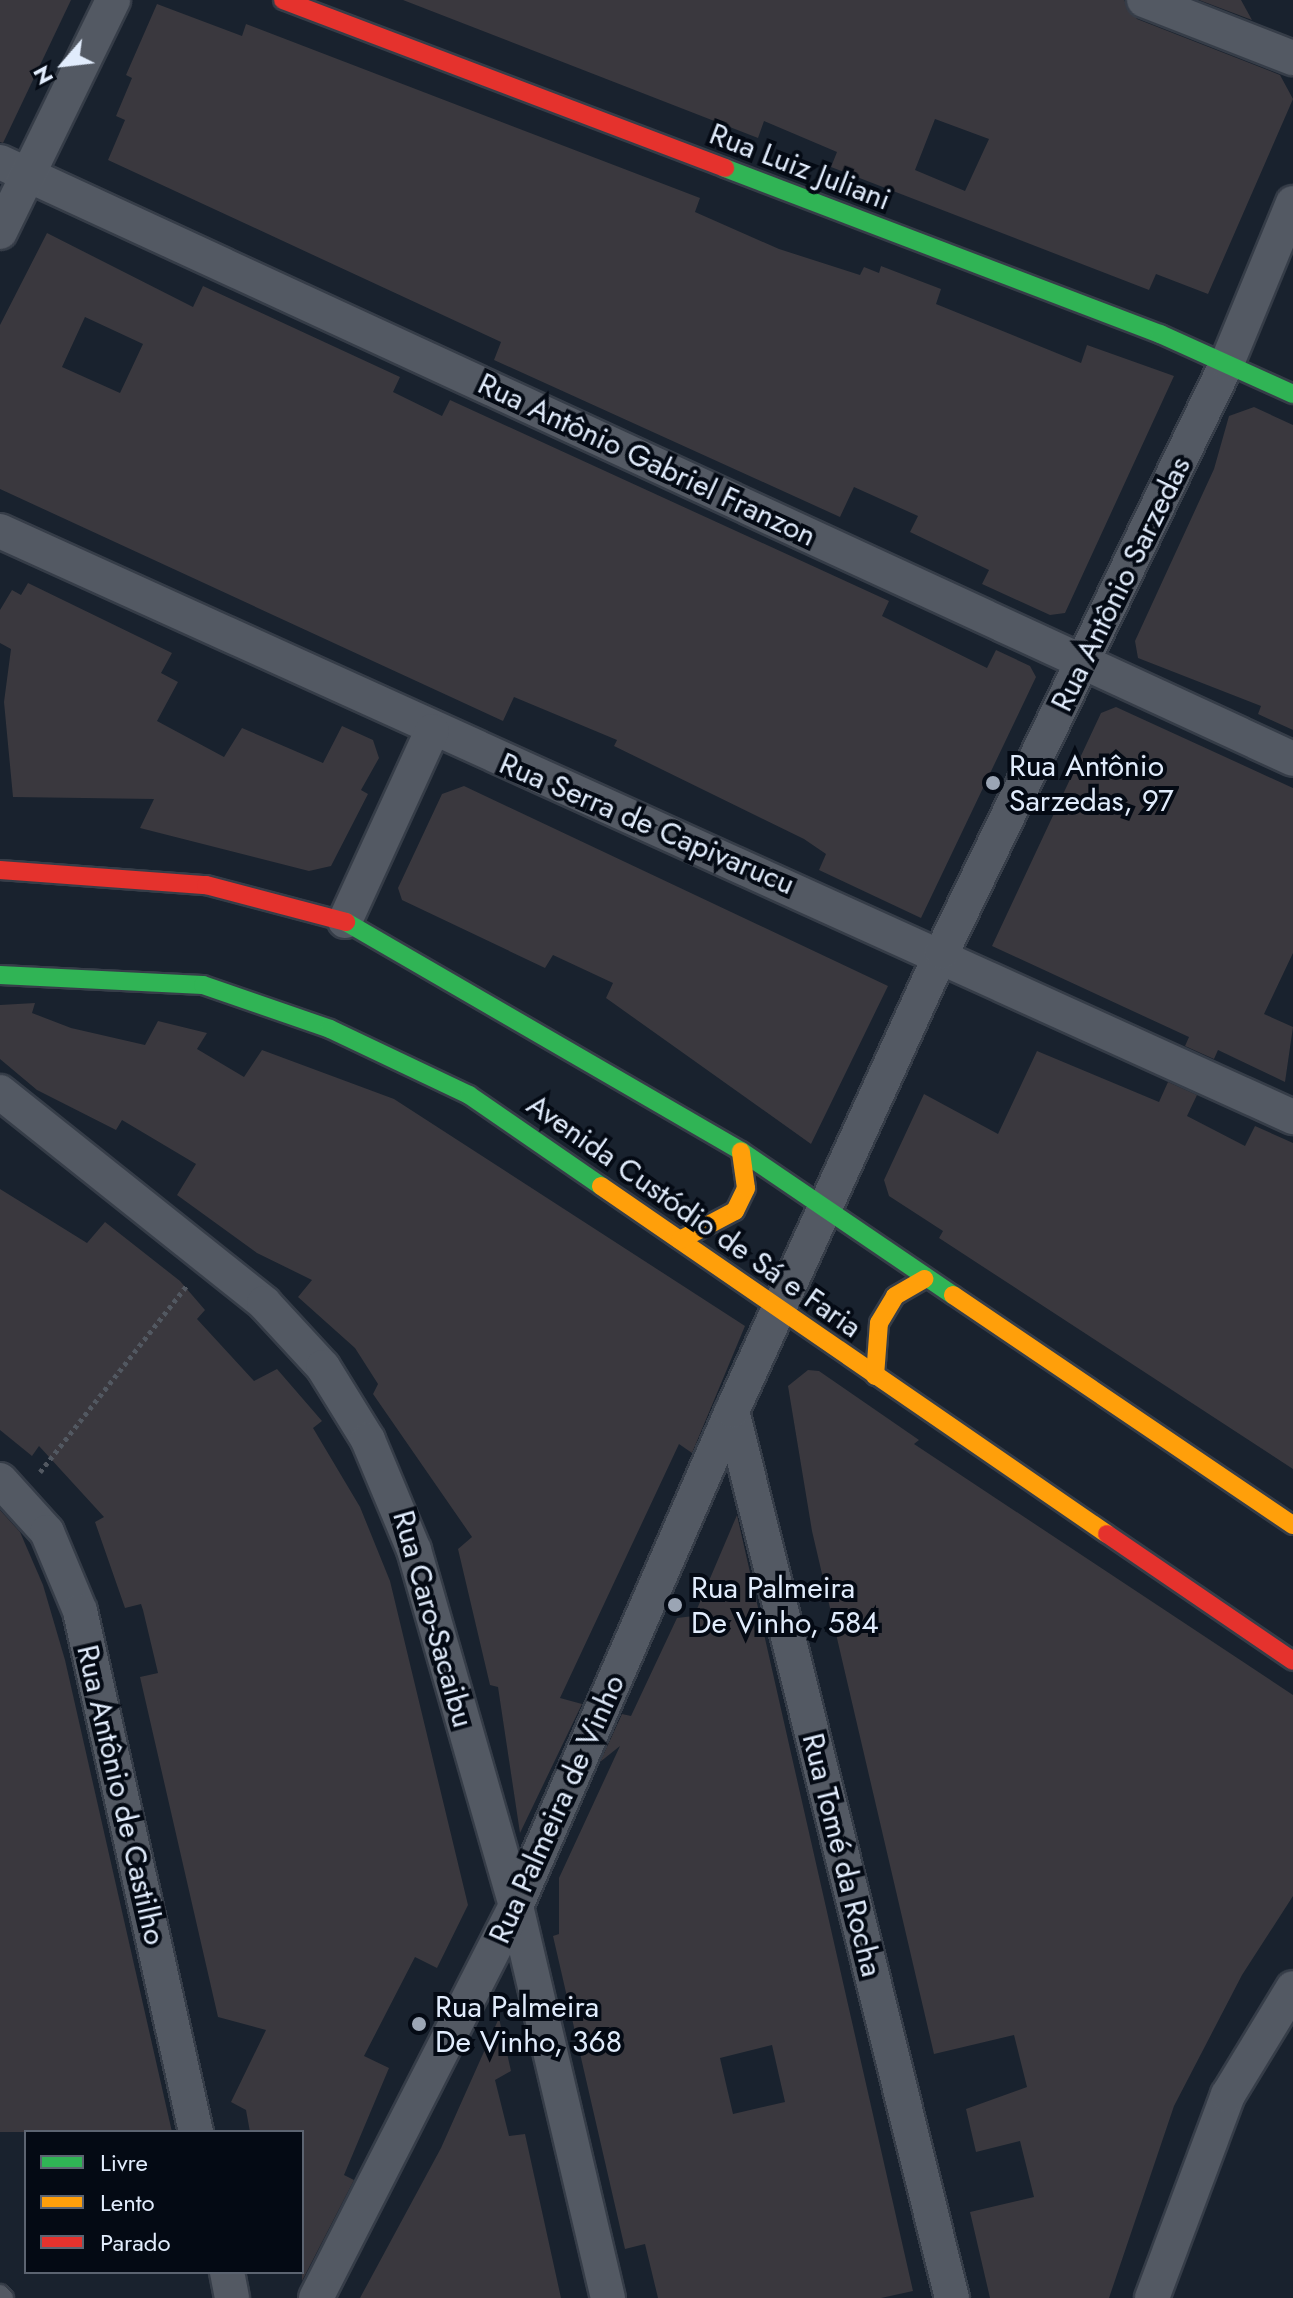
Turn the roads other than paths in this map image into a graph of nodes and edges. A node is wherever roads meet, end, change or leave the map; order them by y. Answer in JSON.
{"nodes":[{"id":1,"x":113,"y":0,"type":"edge"},
{"id":2,"x":283,"y":0,"type":"edge"},
{"id":3,"x":1144,"y":0,"type":"edge"},
{"id":4,"x":1293,"y":58,"type":"edge"},
{"id":5,"x":13,"y":168,"type":"edge"},
{"id":6,"x":1293,"y":203,"type":"edge"},
{"id":7,"x":0,"y":232,"type":"edge"},
{"id":8,"x":1227,"y":363,"type":"junction"},
{"id":9,"x":1293,"y":394,"type":"edge"},
{"id":10,"x":0,"y":531,"type":"edge"},
{"id":11,"x":1084,"y":661,"type":"junction"},
{"id":12,"x":432,"y":731,"type":"junction"},
{"id":13,"x":1293,"y":759,"type":"edge"},
{"id":14,"x":0,"y":870,"type":"edge"},
{"id":15,"x":345,"y":921,"type":"junction"},
{"id":16,"x":942,"y":952,"type":"junction"},
{"id":17,"x":0,"y":975,"type":"edge"},
{"id":18,"x":0,"y":1092,"type":"edge"},
{"id":19,"x":1293,"y":1117,"type":"edge"},
{"id":20,"x":741,"y":1151,"type":"junction"},
{"id":21,"x":826,"y":1210,"type":"junction"},
{"id":22,"x":680,"y":1240,"type":"junction"},
{"id":23,"x":925,"y":1279,"type":"junction"},
{"id":24,"x":778,"y":1310,"type":"junction"},
{"id":25,"x":875,"y":1376,"type":"junction"},
{"id":26,"x":732,"y":1411,"type":"junction"},
{"id":27,"x":6,"y":1486,"type":"edge"},
{"id":28,"x":1293,"y":1525,"type":"edge"},
{"id":29,"x":1293,"y":1661,"type":"edge"},
{"id":30,"x":516,"y":1906,"type":"junction"},
{"id":31,"x":1293,"y":1988,"type":"edge"},
{"id":32,"x":196,"y":2130,"type":"edge"},
{"id":33,"x":227,"y":2274,"type":"edge"},
{"id":34,"x":0,"y":2293,"type":"edge"},
{"id":35,"x":5,"y":2298,"type":"edge"},
{"id":36,"x":232,"y":2298,"type":"edge"},
{"id":37,"x":316,"y":2298,"type":"edge"},
{"id":38,"x":608,"y":2298,"type":"edge"},
{"id":39,"x":952,"y":2298,"type":"edge"},
{"id":40,"x":1152,"y":2298,"type":"edge"}],
"edges":[{"from":1,"to":5,"type":"street"},
{"from":2,"to":8,"type":"street","name":"Rua Luiz Juliani"},
{"from":3,"to":4,"type":"street"},
{"from":5,"to":7,"type":"street"},
{"from":5,"to":11,"type":"street","name":"Rua Antônio Gabriel Franzon"},
{"from":6,"to":8,"type":"street","name":"Rua Antônio Sarzedas"},
{"from":8,"to":9,"type":"street","name":"Rua Luiz Juliani"},
{"from":8,"to":11,"type":"street","name":"Rua Antônio Sarzedas"},
{"from":10,"to":12,"type":"street","name":"Rua Serra de Capivarucu"},
{"from":11,"to":13,"type":"street","name":"Rua Antônio Gabriel Franzon"},
{"from":11,"to":16,"type":"street","name":"Rua Antônio Sarzedas"},
{"from":12,"to":15,"type":"street"},
{"from":12,"to":16,"type":"street","name":"Rua Serra de Capivarucu"},
{"from":14,"to":15,"type":"street"},
{"from":15,"to":20,"type":"street"},
{"from":16,"to":19,"type":"street","name":"Rua Serra de Capivarucu"},
{"from":16,"to":21,"type":"street","name":"Rua Antônio Sarzedas"},
{"from":17,"to":22,"type":"street","name":"Avenida Custódio de Sá e Faria"},
{"from":18,"to":30,"type":"street","name":"Rua Caro-Sacaibu"},
{"from":20,"to":21,"type":"street"},
{"from":20,"to":22,"type":"street"},
{"from":21,"to":23,"type":"street"},
{"from":21,"to":24,"type":"street","name":"Rua Antônio Sarzedas"},
{"from":22,"to":24,"type":"street","name":"Avenida Custódio de Sá e Faria"},
{"from":23,"to":25,"type":"street"},
{"from":23,"to":28,"type":"street"},
{"from":24,"to":25,"type":"street","name":"Avenida Custódio de Sá e Faria"},
{"from":24,"to":26,"type":"street","name":"Rua Palmeira de Vinho"},
{"from":25,"to":29,"type":"street","name":"Avenida Custódio de Sá e Faria"},
{"from":26,"to":30,"type":"street","name":"Rua Palmeira de Vinho"},
{"from":26,"to":39,"type":"street","name":"Rua Tomé da Rocha"},
{"from":27,"to":32,"type":"street","name":"Rua Antônio de Castilho"},
{"from":30,"to":37,"type":"street","name":"Rua Palmeira de Vinho"},
{"from":30,"to":38,"type":"street","name":"Rua Caro-Sacaibu"},
{"from":31,"to":40,"type":"street"},
{"from":33,"to":36,"type":"street"},
{"from":34,"to":35,"type":"lane"}]}
